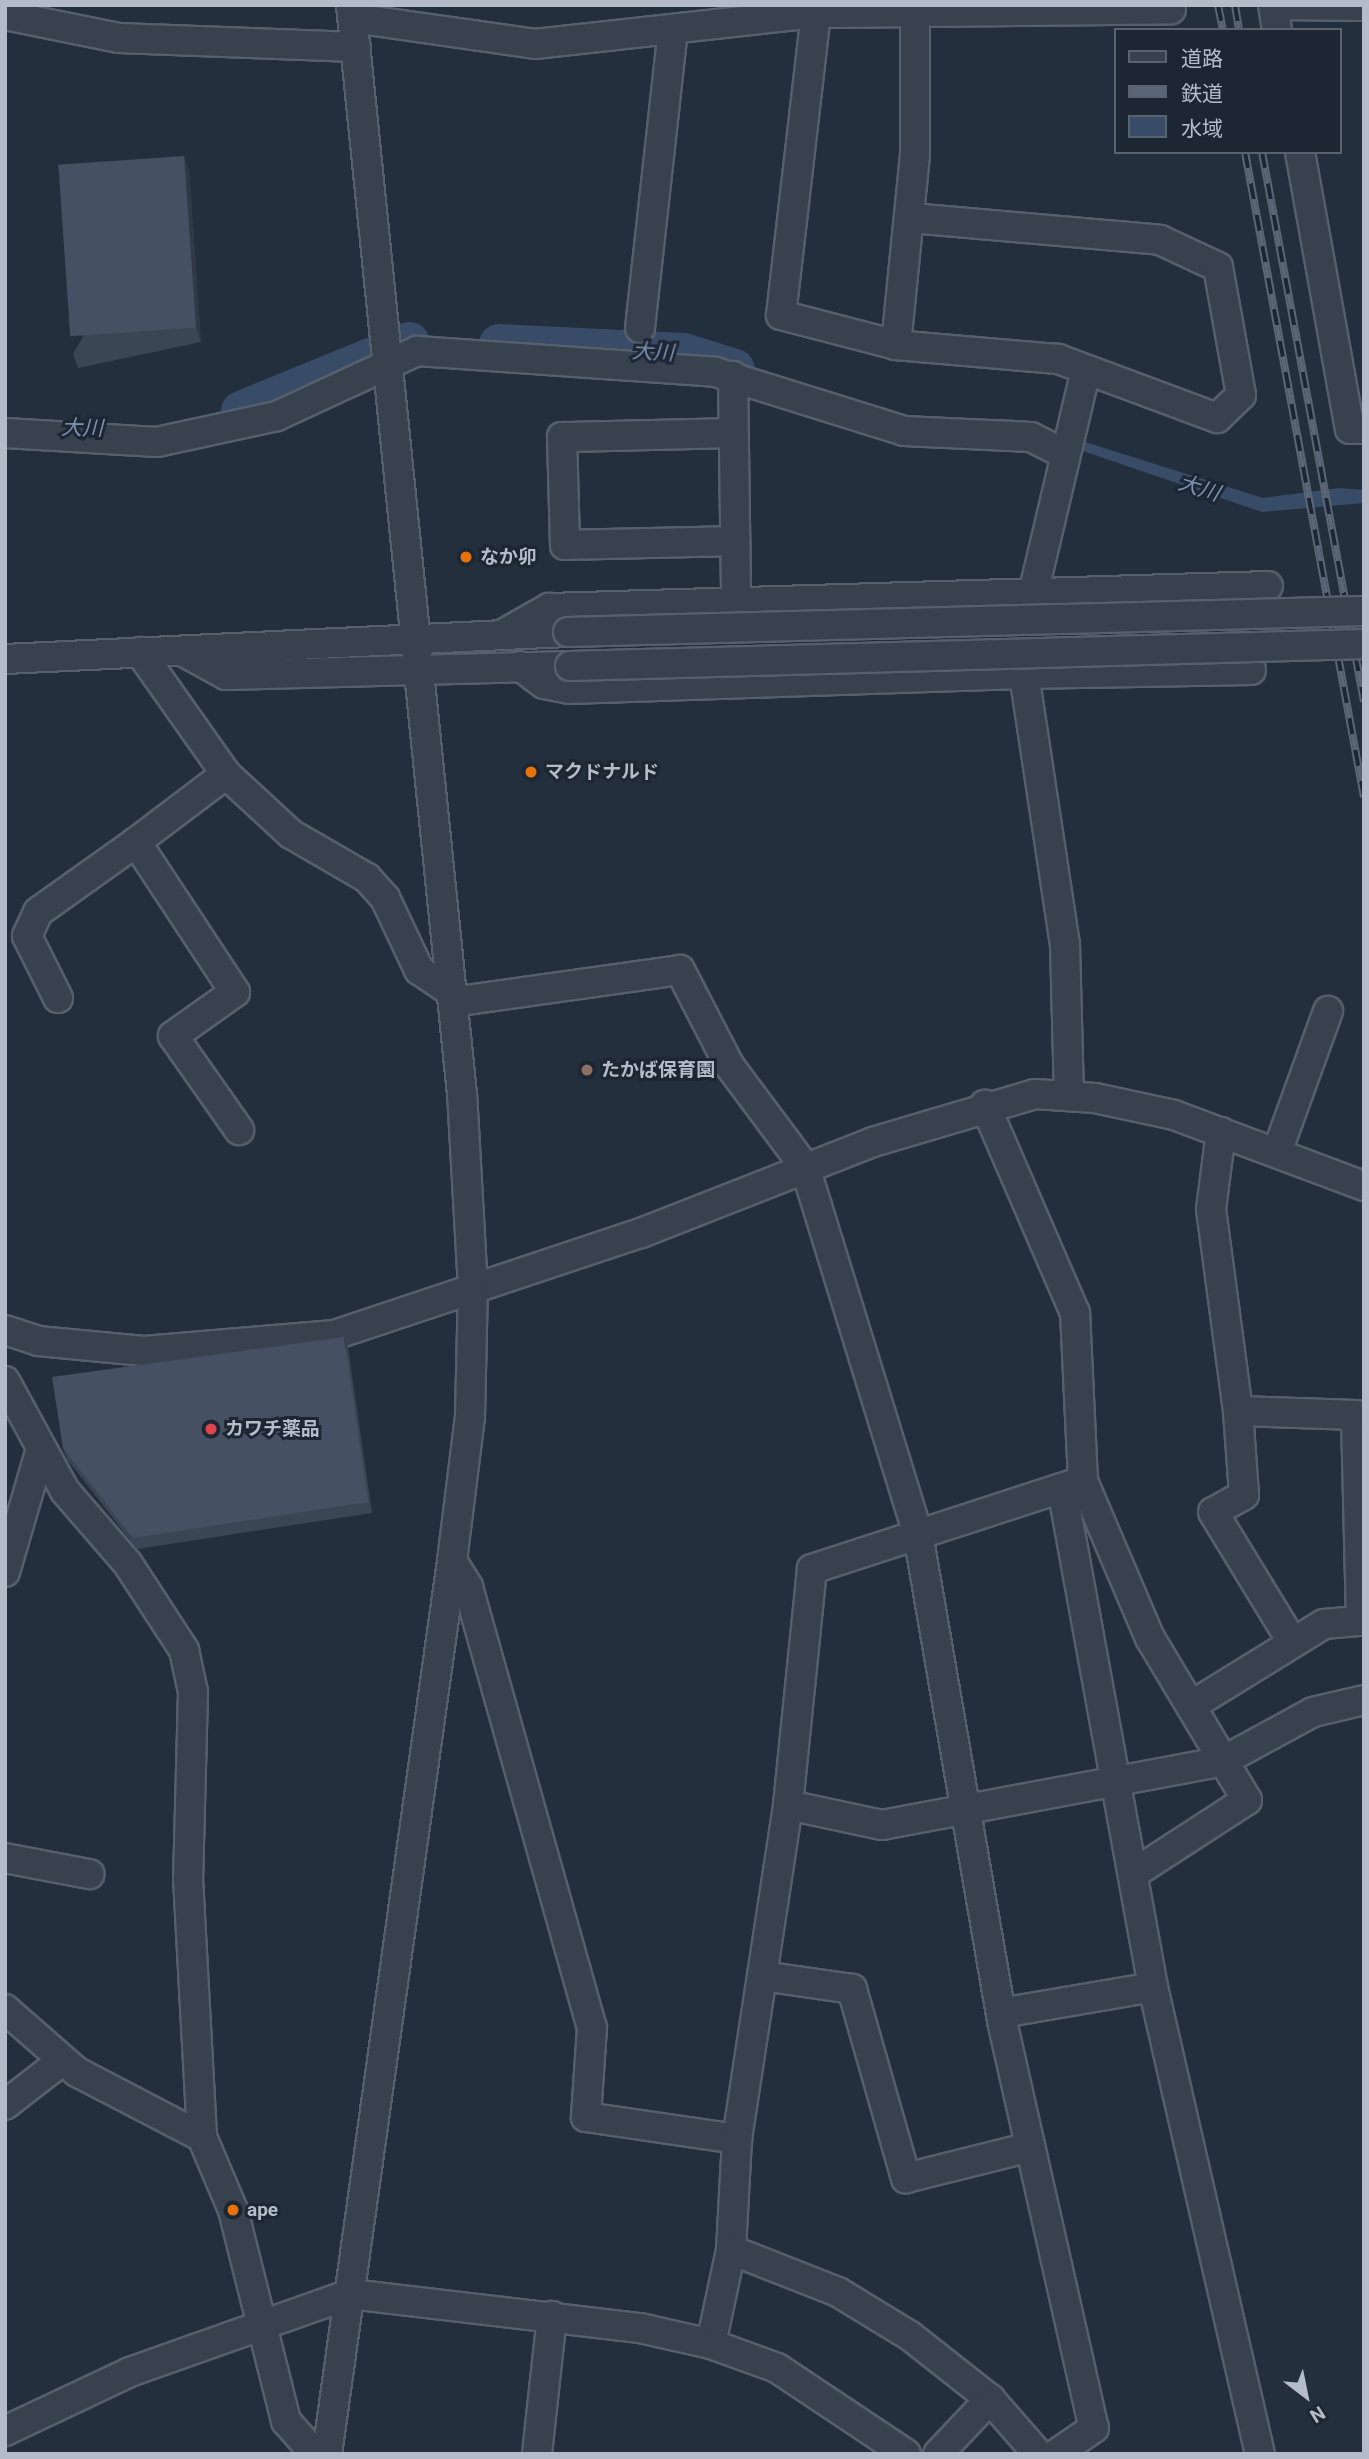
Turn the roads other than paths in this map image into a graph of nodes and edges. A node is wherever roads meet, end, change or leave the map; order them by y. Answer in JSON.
{"nodes":[{"id":1,"x":1275,"y":5,"type":"edge"},
{"id":2,"x":1364,"y":6,"type":"edge"},
{"id":3,"x":980,"y":8,"type":"edge"},
{"id":4,"x":1171,"y":9,"type":"dead end"},
{"id":5,"x":352,"y":11,"type":"edge"},
{"id":6,"x":760,"y":11,"type":"edge"},
{"id":7,"x":915,"y":11,"type":"junction"},
{"id":8,"x":816,"y":13,"type":"junction"},
{"id":9,"x":5,"y":15,"type":"edge"},
{"id":10,"x":1277,"y":28,"type":"edge"},
{"id":11,"x":673,"y":30,"type":"junction"},
{"id":12,"x":356,"y":47,"type":"junction"},
{"id":13,"x":1300,"y":154,"type":"edge"},
{"id":14,"x":911,"y":218,"type":"junction"},
{"id":15,"x":640,"y":328,"type":"dead end"},
{"id":16,"x":896,"y":345,"type":"junction"},
{"id":17,"x":387,"y":360,"type":"junction"},
{"id":18,"x":1086,"y":370,"type":"junction"},
{"id":19,"x":733,"y":376,"type":"junction"},
{"id":20,"x":1364,"y":429,"type":"edge"},
{"id":21,"x":5,"y":433,"type":"edge"},
{"id":22,"x":731,"y":433,"type":"junction"},
{"id":23,"x":1064,"y":446,"type":"junction"},
{"id":24,"x":735,"y":541,"type":"junction"},
{"id":25,"x":1268,"y":586,"type":"dead end"},
{"id":26,"x":1033,"y":594,"type":"junction"},
{"id":27,"x":736,"y":602,"type":"junction"},
{"id":28,"x":1364,"y":611,"type":"edge"},
{"id":29,"x":503,"y":635,"type":"junction"},
{"id":30,"x":1364,"y":644,"type":"edge"},
{"id":31,"x":140,"y":652,"type":"junction"},
{"id":32,"x":417,"y":654,"type":"junction"},
{"id":33,"x":5,"y":659,"type":"edge"},
{"id":34,"x":520,"y":666,"type":"junction"},
{"id":35,"x":1251,"y":670,"type":"dead end"},
{"id":36,"x":1024,"y":674,"type":"junction"},
{"id":37,"x":226,"y":774,"type":"junction"},
{"id":38,"x":136,"y":842,"type":"junction"},
{"id":39,"x":452,"y":997,"type":"junction"},
{"id":40,"x":58,"y":998,"type":"dead end"},
{"id":41,"x":1328,"y":1011,"type":"dead end"},
{"id":42,"x":1069,"y":1096,"type":"junction"},
{"id":43,"x":985,"y":1105,"type":"junction"},
{"id":44,"x":239,"y":1130,"type":"dead end"},
{"id":45,"x":1221,"y":1132,"type":"junction"},
{"id":46,"x":1277,"y":1152,"type":"junction"},
{"id":47,"x":804,"y":1167,"type":"junction"},
{"id":48,"x":1364,"y":1186,"type":"edge"},
{"id":49,"x":473,"y":1289,"type":"junction"},
{"id":50,"x":5,"y":1330,"type":"edge"},
{"id":51,"x":5,"y":1381,"type":"edge"},
{"id":52,"x":1238,"y":1412,"type":"junction"},
{"id":53,"x":40,"y":1452,"type":"junction"},
{"id":54,"x":1072,"y":1484,"type":"junction"},
{"id":55,"x":16,"y":1497,"type":"edge"},
{"id":56,"x":918,"y":1534,"type":"junction"},
{"id":57,"x":452,"y":1562,"type":"junction"},
{"id":58,"x":5,"y":1572,"type":"edge"},
{"id":59,"x":1293,"y":1643,"type":"junction"},
{"id":60,"x":1364,"y":1700,"type":"edge"},
{"id":61,"x":1191,"y":1706,"type":"junction"},
{"id":62,"x":1223,"y":1761,"type":"junction"},
{"id":63,"x":1117,"y":1780,"type":"junction"},
{"id":64,"x":788,"y":1805,"type":"junction"},
{"id":65,"x":969,"y":1807,"type":"junction"},
{"id":66,"x":5,"y":1858,"type":"edge"},
{"id":67,"x":89,"y":1874,"type":"dead end"},
{"id":68,"x":1133,"y":1874,"type":"junction"},
{"id":69,"x":762,"y":1976,"type":"junction"},
{"id":70,"x":1153,"y":1987,"type":"junction"},
{"id":71,"x":5,"y":2009,"type":"edge"},
{"id":72,"x":1000,"y":2013,"type":"junction"},
{"id":73,"x":64,"y":2060,"type":"junction"},
{"id":74,"x":5,"y":2105,"type":"edge"},
{"id":75,"x":202,"y":2137,"type":"junction"},
{"id":76,"x":737,"y":2139,"type":"junction"},
{"id":77,"x":1030,"y":2147,"type":"junction"},
{"id":78,"x":732,"y":2250,"type":"junction"},
{"id":79,"x":350,"y":2294,"type":"junction"},
{"id":80,"x":552,"y":2316,"type":"junction"},
{"id":81,"x":257,"y":2325,"type":"junction"},
{"id":82,"x":711,"y":2344,"type":"junction"},
{"id":83,"x":990,"y":2399,"type":"junction"},
{"id":84,"x":5,"y":2431,"type":"edge"},
{"id":85,"x":315,"y":2454,"type":"edge"},
{"id":86,"x":327,"y":2454,"type":"edge"},
{"id":87,"x":537,"y":2454,"type":"edge"},
{"id":88,"x":906,"y":2454,"type":"edge"},
{"id":89,"x":938,"y":2454,"type":"edge"},
{"id":90,"x":1038,"y":2454,"type":"edge"},
{"id":91,"x":1055,"y":2454,"type":"edge"},
{"id":92,"x":1261,"y":2454,"type":"edge"}],
"edges":[{"from":1,"to":2,"type":"street"},
{"from":1,"to":10,"type":"street"},
{"from":3,"to":4,"type":"street"},
{"from":3,"to":7,"type":"street"},
{"from":5,"to":11,"type":"street"},
{"from":5,"to":12,"type":"street"},
{"from":6,"to":8,"type":"street"},
{"from":6,"to":11,"type":"street"},
{"from":7,"to":8,"type":"street"},
{"from":7,"to":14,"type":"street"},
{"from":8,"to":16,"type":"street"},
{"from":9,"to":12,"type":"street"},
{"from":11,"to":15,"type":"street"},
{"from":12,"to":17,"type":"street"},
{"from":13,"to":20,"type":"street"},
{"from":14,"to":16,"type":"street"},
{"from":14,"to":18,"type":"street"},
{"from":16,"to":18,"type":"street"},
{"from":17,"to":19,"type":"street"},
{"from":17,"to":21,"type":"street"},
{"from":17,"to":32,"type":"street"},
{"from":18,"to":23,"type":"street"},
{"from":19,"to":22,"type":"street"},
{"from":19,"to":23,"type":"street"},
{"from":22,"to":24,"type":"street"},
{"from":22,"to":24,"type":"street"},
{"from":23,"to":26,"type":"street"},
{"from":24,"to":27,"type":"street"},
{"from":25,"to":26,"type":"street"},
{"from":26,"to":27,"type":"street"},
{"from":27,"to":29,"type":"street"},
{"from":28,"to":29,"type":"street","bridge":true},
{"from":29,"to":32,"type":"street"},
{"from":30,"to":34,"type":"street","bridge":true},
{"from":31,"to":32,"type":"street"},
{"from":31,"to":33,"type":"street"},
{"from":31,"to":37,"type":"street"},
{"from":32,"to":34,"type":"street"},
{"from":32,"to":39,"type":"street"},
{"from":34,"to":36,"type":"street"},
{"from":35,"to":36,"type":"street"},
{"from":36,"to":42,"type":"street"},
{"from":37,"to":38,"type":"street"},
{"from":37,"to":39,"type":"street"},
{"from":38,"to":40,"type":"street"},
{"from":38,"to":44,"type":"street"},
{"from":39,"to":47,"type":"street"},
{"from":39,"to":49,"type":"street"},
{"from":41,"to":46,"type":"street"},
{"from":42,"to":43,"type":"street"},
{"from":42,"to":45,"type":"street"},
{"from":43,"to":47,"type":"street"},
{"from":43,"to":54,"type":"street"},
{"from":45,"to":46,"type":"street"},
{"from":45,"to":52,"type":"street"},
{"from":46,"to":48,"type":"street"},
{"from":47,"to":49,"type":"street"},
{"from":47,"to":56,"type":"street"},
{"from":49,"to":50,"type":"street"},
{"from":49,"to":57,"type":"street"},
{"from":51,"to":53,"type":"street"},
{"from":52,"to":59,"type":"street"},
{"from":52,"to":59,"type":"street"},
{"from":53,"to":55,"type":"street"},
{"from":53,"to":75,"type":"street"},
{"from":54,"to":56,"type":"street"},
{"from":54,"to":61,"type":"street"},
{"from":54,"to":63,"type":"street"},
{"from":55,"to":58,"type":"street"},
{"from":56,"to":64,"type":"street"},
{"from":56,"to":65,"type":"street"},
{"from":57,"to":76,"type":"street"},
{"from":57,"to":79,"type":"street"},
{"from":59,"to":61,"type":"street"},
{"from":60,"to":62,"type":"street"},
{"from":61,"to":62,"type":"street"},
{"from":62,"to":63,"type":"street"},
{"from":62,"to":68,"type":"street"},
{"from":63,"to":65,"type":"street"},
{"from":63,"to":68,"type":"street"},
{"from":64,"to":65,"type":"street"},
{"from":64,"to":69,"type":"street"},
{"from":65,"to":72,"type":"street"},
{"from":66,"to":67,"type":"street"},
{"from":68,"to":70,"type":"street"},
{"from":69,"to":76,"type":"street"},
{"from":69,"to":77,"type":"street"},
{"from":70,"to":72,"type":"street"},
{"from":70,"to":92,"type":"street"},
{"from":71,"to":73,"type":"street"},
{"from":72,"to":77,"type":"street"},
{"from":73,"to":74,"type":"street"},
{"from":73,"to":75,"type":"street"},
{"from":75,"to":81,"type":"street"},
{"from":76,"to":78,"type":"street"},
{"from":77,"to":91,"type":"street"},
{"from":78,"to":82,"type":"street"},
{"from":78,"to":83,"type":"street"},
{"from":79,"to":80,"type":"street"},
{"from":79,"to":81,"type":"street"},
{"from":79,"to":86,"type":"street"},
{"from":80,"to":82,"type":"street"},
{"from":80,"to":87,"type":"street"},
{"from":81,"to":84,"type":"street"},
{"from":81,"to":85,"type":"street"},
{"from":82,"to":88,"type":"street"},
{"from":83,"to":89,"type":"street"},
{"from":83,"to":90,"type":"street"}]}
